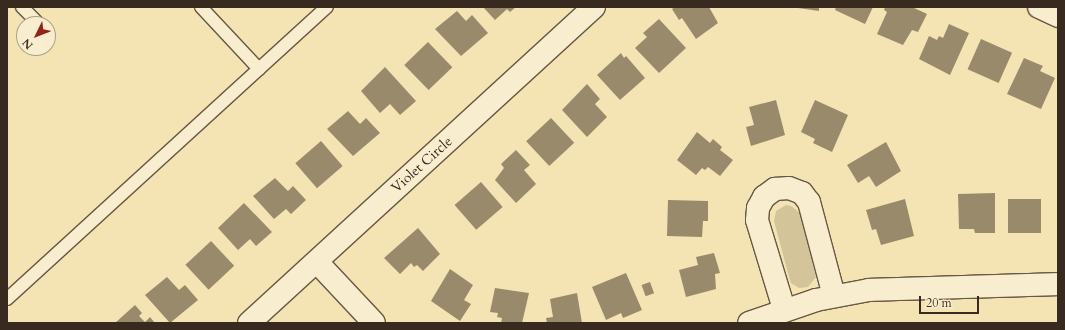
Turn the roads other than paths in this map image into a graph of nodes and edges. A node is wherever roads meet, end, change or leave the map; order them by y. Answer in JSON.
{"nodes":[{"id":1,"x":22,"y":7,"type":"edge"},
{"id":2,"x":201,"y":7,"type":"edge"},
{"id":3,"x":327,"y":7,"type":"edge"},
{"id":4,"x":594,"y":7,"type":"edge"},
{"id":5,"x":1039,"y":7,"type":"edge"},
{"id":6,"x":31,"y":16,"type":"edge"},
{"id":7,"x":1058,"y":16,"type":"edge"},
{"id":8,"x":259,"y":69,"type":"junction"},
{"id":9,"x":317,"y":262,"type":"junction"},
{"id":10,"x":1058,"y":284,"type":"edge"},
{"id":11,"x":834,"y":296,"type":"junction"},
{"id":12,"x":7,"y":299,"type":"edge"},
{"id":13,"x":784,"y":310,"type":"junction"},
{"id":14,"x":249,"y":323,"type":"edge"},
{"id":15,"x":374,"y":323,"type":"edge"},
{"id":16,"x":749,"y":323,"type":"edge"}],
"edges":[{"from":1,"to":6,"type":"lane"},
{"from":2,"to":8,"type":"lane"},
{"from":3,"to":8,"type":"lane"},
{"from":4,"to":9,"type":"street","name":"Violet Circle"},
{"from":5,"to":7,"type":"street"},
{"from":8,"to":12,"type":"lane"},
{"from":9,"to":14,"type":"street","name":"Violet Circle"},
{"from":9,"to":15,"type":"street"},
{"from":10,"to":11,"type":"street"},
{"from":11,"to":13,"type":"street"},
{"from":11,"to":13,"type":"street"},
{"from":13,"to":16,"type":"street"}]}
